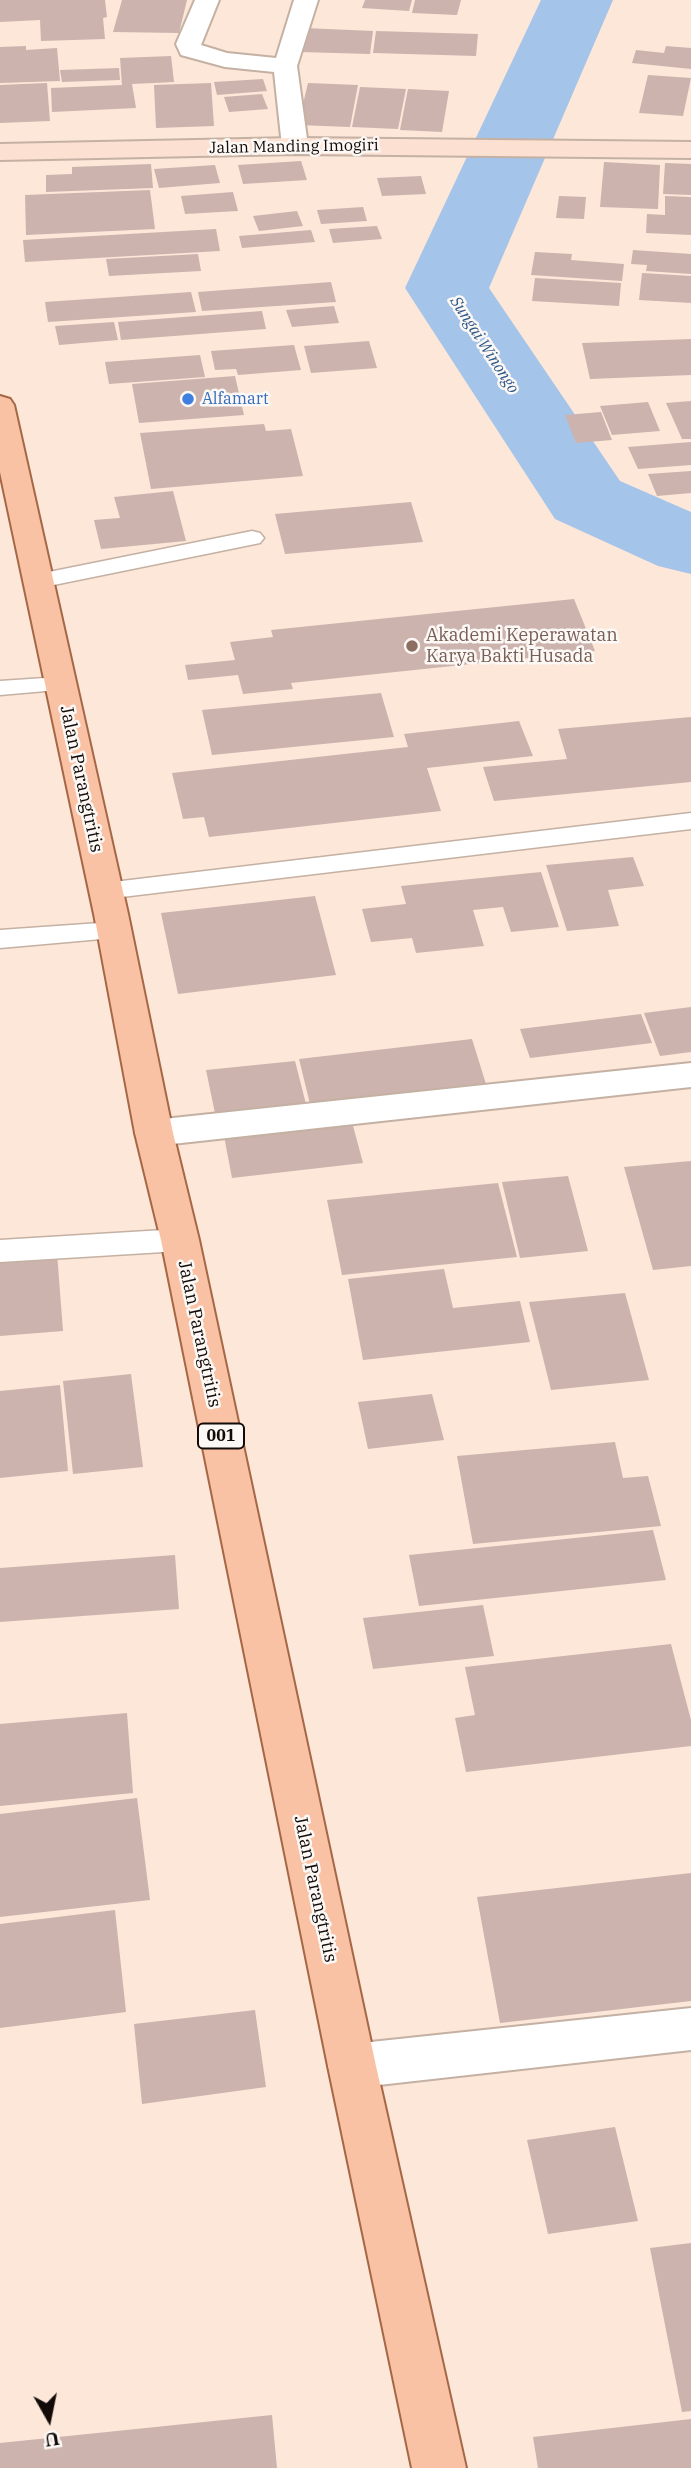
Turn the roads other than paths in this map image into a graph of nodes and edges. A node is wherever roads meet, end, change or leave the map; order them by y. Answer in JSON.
{"nodes":[{"id":1,"x":207,"y":0,"type":"edge"},
{"id":2,"x":306,"y":0,"type":"edge"},
{"id":3,"x":285,"y":66,"type":"junction"},
{"id":4,"x":295,"y":146,"type":"junction"},
{"id":5,"x":691,"y":150,"type":"edge"},
{"id":6,"x":0,"y":152,"type":"edge"},
{"id":7,"x":0,"y":405,"type":"edge"},
{"id":8,"x":252,"y":538,"type":"dead end"},
{"id":9,"x":39,"y":581,"type":"junction"},
{"id":10,"x":60,"y":684,"type":"junction"},
{"id":11,"x":0,"y":688,"type":"edge"},
{"id":12,"x":691,"y":821,"type":"edge"},
{"id":13,"x":105,"y":891,"type":"junction"},
{"id":14,"x":114,"y":930,"type":"junction"},
{"id":15,"x":0,"y":939,"type":"edge"},
{"id":16,"x":691,"y":1074,"type":"edge"},
{"id":17,"x":154,"y":1133,"type":"junction"},
{"id":18,"x":180,"y":1240,"type":"junction"},
{"id":19,"x":0,"y":1251,"type":"edge"},
{"id":20,"x":691,"y":2029,"type":"edge"},
{"id":21,"x":352,"y":2066,"type":"junction"},
{"id":22,"x":439,"y":2468,"type":"edge"}],
"edges":[{"from":1,"to":3,"type":"street"},
{"from":2,"to":3,"type":"street"},
{"from":3,"to":4,"type":"street"},
{"from":4,"to":5,"type":"main road","name":"Jalan Manding Imogiri"},
{"from":4,"to":6,"type":"main road","name":"Jalan Manding Imogiri"},
{"from":7,"to":9,"type":"main road","name":"Jalan Parangtritis","number":"001"},
{"from":8,"to":9,"type":"lane"},
{"from":9,"to":10,"type":"main road","name":"Jalan Parangtritis","number":"001"},
{"from":10,"to":11,"type":"lane"},
{"from":10,"to":13,"type":"main road","name":"Jalan Parangtritis","number":"001"},
{"from":12,"to":13,"type":"lane"},
{"from":13,"to":14,"type":"main road","name":"Jalan Parangtritis","number":"001"},
{"from":14,"to":15,"type":"lane"},
{"from":14,"to":17,"type":"main road","name":"Jalan Parangtritis","number":"001"},
{"from":16,"to":17,"type":"street"},
{"from":17,"to":18,"type":"main road","name":"Jalan Parangtritis","number":"001"},
{"from":18,"to":19,"type":"lane"},
{"from":18,"to":21,"type":"main road","name":"Jalan Parangtritis","number":"001"},
{"from":20,"to":21,"type":"street"},
{"from":21,"to":22,"type":"main road","name":"Jalan Parangtritis","number":"001"}]}
